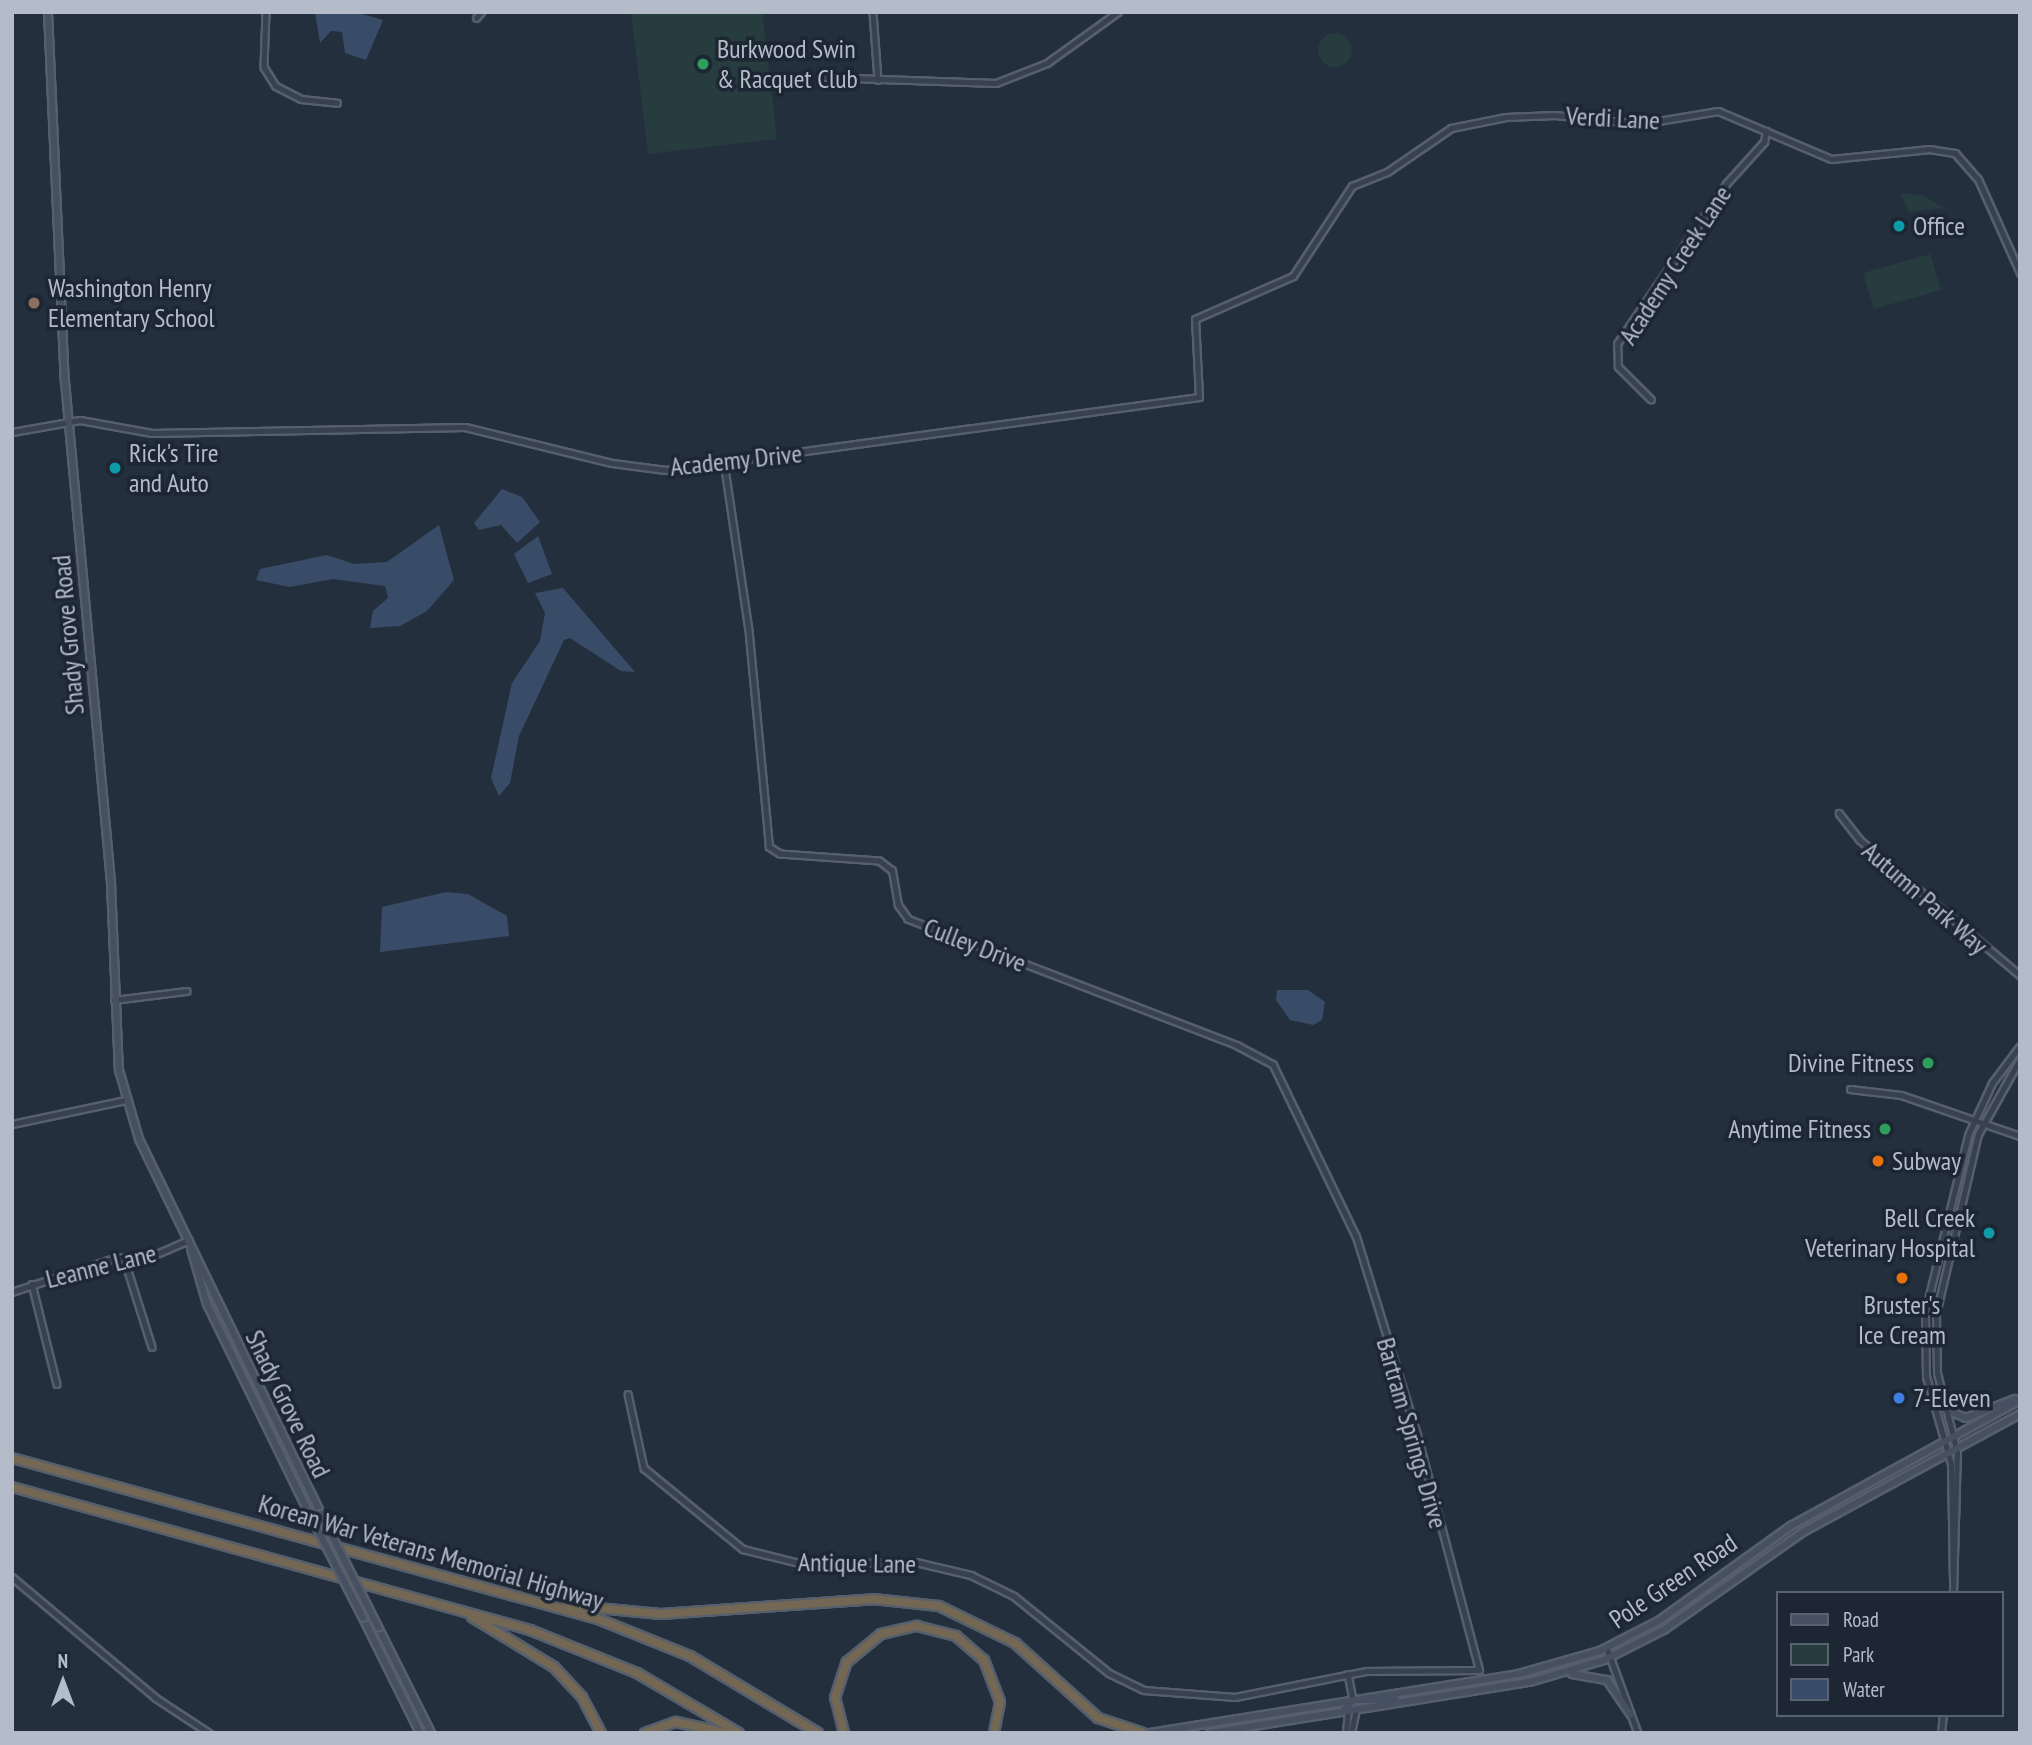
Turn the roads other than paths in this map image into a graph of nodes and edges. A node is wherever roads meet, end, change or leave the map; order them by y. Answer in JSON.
{"nodes":[{"id":1,"x":48,"y":12,"type":"edge"},
{"id":2,"x":266,"y":12,"type":"edge"},
{"id":3,"x":481,"y":12,"type":"edge"},
{"id":4,"x":873,"y":12,"type":"edge"},
{"id":5,"x":1118,"y":12,"type":"edge"},
{"id":6,"x":476,"y":18,"type":"dead end"},
{"id":7,"x":823,"y":77,"type":"dead end"},
{"id":8,"x":878,"y":80,"type":"junction"},
{"id":9,"x":337,"y":103,"type":"dead end"},
{"id":10,"x":1766,"y":130,"type":"junction"},
{"id":11,"x":1305,"y":261,"type":"joint"},
{"id":12,"x":2020,"y":273,"type":"edge"},
{"id":13,"x":1651,"y":400,"type":"dead end"},
{"id":14,"x":69,"y":421,"type":"junction"},
{"id":15,"x":12,"y":432,"type":"edge"},
{"id":16,"x":724,"y":464,"type":"junction"},
{"id":17,"x":1839,"y":813,"type":"dead end"},
{"id":18,"x":2020,"y":975,"type":"edge"},
{"id":19,"x":186,"y":991,"type":"dead end"},
{"id":20,"x":113,"y":1000,"type":"junction"},
{"id":21,"x":2020,"y":1046,"type":"edge"},
{"id":22,"x":2020,"y":1059,"type":"edge"},
{"id":23,"x":1850,"y":1089,"type":"dead end"},
{"id":24,"x":126,"y":1100,"type":"junction"},
{"id":25,"x":1972,"y":1123,"type":"junction"},
{"id":26,"x":12,"y":1124,"type":"edge"},
{"id":27,"x":1981,"y":1126,"type":"junction"},
{"id":28,"x":2020,"y":1136,"type":"edge"},
{"id":29,"x":1337,"y":1199,"type":"joint"},
{"id":30,"x":189,"y":1240,"type":"junction"},
{"id":31,"x":124,"y":1258,"type":"junction"},
{"id":32,"x":32,"y":1284,"type":"junction"},
{"id":33,"x":12,"y":1292,"type":"edge"},
{"id":34,"x":152,"y":1347,"type":"dead end"},
{"id":35,"x":57,"y":1384,"type":"dead end"},
{"id":36,"x":1940,"y":1390,"type":"junction"},
{"id":37,"x":628,"y":1394,"type":"dead end"},
{"id":38,"x":2020,"y":1398,"type":"edge"},
{"id":39,"x":2020,"y":1414,"type":"edge"},
{"id":40,"x":275,"y":1419,"type":"junction"},
{"id":41,"x":265,"y":1424,"type":"junction"},
{"id":42,"x":1953,"y":1432,"type":"junction"},
{"id":43,"x":1944,"y":1438,"type":"junction"},
{"id":44,"x":1956,"y":1446,"type":"junction"},
{"id":45,"x":1948,"y":1450,"type":"junction"},
{"id":46,"x":12,"y":1458,"type":"edge"},
{"id":47,"x":12,"y":1487,"type":"edge"},
{"id":48,"x":12,"y":1577,"type":"edge"},
{"id":49,"x":1953,"y":1581,"type":"junction"},
{"id":50,"x":1953,"y":1591,"type":"edge"},
{"id":51,"x":541,"y":1602,"type":"junction"},
{"id":52,"x":453,"y":1608,"type":"junction"},
{"id":53,"x":1607,"y":1648,"type":"junction"},
{"id":54,"x":1610,"y":1658,"type":"junction"},
{"id":55,"x":1479,"y":1670,"type":"joint"},
{"id":56,"x":1348,"y":1674,"type":"junction"},
{"id":57,"x":1559,"y":1675,"type":"junction"},
{"id":58,"x":1353,"y":1700,"type":"junction"},
{"id":59,"x":1404,"y":1702,"type":"junction"},
{"id":60,"x":1356,"y":1710,"type":"junction"},
{"id":61,"x":1345,"y":1712,"type":"junction"},
{"id":62,"x":1631,"y":1715,"type":"junction"},
{"id":63,"x":209,"y":1733,"type":"edge"},
{"id":64,"x":420,"y":1733,"type":"edge"},
{"id":65,"x":432,"y":1733,"type":"edge"},
{"id":66,"x":601,"y":1733,"type":"edge"},
{"id":67,"x":645,"y":1733,"type":"edge"},
{"id":68,"x":726,"y":1733,"type":"edge"},
{"id":69,"x":739,"y":1733,"type":"edge"},
{"id":70,"x":818,"y":1733,"type":"edge"},
{"id":71,"x":844,"y":1733,"type":"edge"},
{"id":72,"x":994,"y":1733,"type":"edge"},
{"id":73,"x":1143,"y":1733,"type":"edge"},
{"id":74,"x":1150,"y":1733,"type":"edge"},
{"id":75,"x":1210,"y":1733,"type":"edge"},
{"id":76,"x":1349,"y":1733,"type":"edge"},
{"id":77,"x":1638,"y":1733,"type":"edge"}],
"edges":[{"from":1,"to":14,"type":"main road","name":"Shady Grove Road"},
{"from":2,"to":9,"type":"street"},
{"from":3,"to":6,"type":"street"},
{"from":4,"to":8,"type":"street"},
{"from":5,"to":8,"type":"street"},
{"from":7,"to":8,"type":"street"},
{"from":10,"to":11,"type":"street","name":"Verdi Lane"},
{"from":10,"to":12,"type":"street","name":"Verdi Lane"},
{"from":10,"to":13,"type":"street","name":"Academy Creek Lane"},
{"from":11,"to":16,"type":"street","name":"Academy Drive"},
{"from":14,"to":15,"type":"street","name":"Academy Drive"},
{"from":14,"to":16,"type":"street","name":"Academy Drive"},
{"from":14,"to":20,"type":"main road","name":"Shady Grove Road"},
{"from":16,"to":29,"type":"street","name":"Culley Drive"},
{"from":17,"to":18,"type":"street","name":"Autumn Park Way"},
{"from":19,"to":20,"type":"street"},
{"from":20,"to":24,"type":"main road","name":"Shady Grove Road"},
{"from":21,"to":25,"type":"street"},
{"from":22,"to":27,"type":"street"},
{"from":23,"to":25,"type":"street"},
{"from":24,"to":26,"type":"street"},
{"from":24,"to":30,"type":"main road","name":"Shady Grove Road"},
{"from":25,"to":27,"type":"street"},
{"from":25,"to":43,"type":"street"},
{"from":27,"to":28,"type":"street"},
{"from":27,"to":36,"type":"street"},
{"from":29,"to":55,"type":"street","name":"Bartram Springs Drive"},
{"from":30,"to":31,"type":"street","name":"Leanne Lane"},
{"from":30,"to":40,"type":"main road","name":"Shady Grove Road"},
{"from":30,"to":41,"type":"main road","name":"Shady Grove Road"},
{"from":31,"to":32,"type":"street","name":"Leanne Lane"},
{"from":31,"to":34,"type":"street"},
{"from":32,"to":33,"type":"street","name":"Leanne Lane"},
{"from":32,"to":35,"type":"street"},
{"from":36,"to":38,"type":"main road"},
{"from":36,"to":42,"type":"street"},
{"from":37,"to":56,"type":"street","name":"Antique Lane"},
{"from":38,"to":42,"type":"main road","name":"Pole Green Road"},
{"from":39,"to":44,"type":"main road","name":"Pole Green Road"},
{"from":40,"to":41,"type":"main road"},
{"from":40,"to":65,"type":"main road","name":"Shady Grove Road","bridge":true},
{"from":41,"to":64,"type":"main road","name":"Shady Grove Road","bridge":true},
{"from":42,"to":43,"type":"main road","name":"Pole Green Road"},
{"from":42,"to":44,"type":"street"},
{"from":43,"to":45,"type":"street"},
{"from":43,"to":53,"type":"main road","name":"Pole Green Road"},
{"from":44,"to":45,"type":"main road","name":"Pole Green Road"},
{"from":44,"to":49,"type":"street"},
{"from":45,"to":49,"type":"street"},
{"from":45,"to":54,"type":"main road","name":"Pole Green Road"},
{"from":46,"to":51,"type":"highway","name":"Korean War Veterans Memorial Highway"},
{"from":47,"to":52,"type":"highway","name":"Korean War Veterans Memorial Highway"},
{"from":48,"to":63,"type":"street"},
{"from":49,"to":50,"type":"street"},
{"from":51,"to":70,"type":"highway","name":"Korean War Veterans Memorial Highway"},
{"from":51,"to":73,"type":"highway"},
{"from":52,"to":66,"type":"highway"},
{"from":52,"to":69,"type":"highway","name":"Korean War Veterans Memorial Highway"},
{"from":53,"to":54,"type":"street"},
{"from":53,"to":58,"type":"main road","name":"Pole Green Road"},
{"from":54,"to":57,"type":"main road","name":"Pole Green Road"},
{"from":54,"to":62,"type":"street"},
{"from":55,"to":56,"type":"street","name":"Antique Lane"},
{"from":56,"to":58,"type":"street"},
{"from":57,"to":59,"type":"main road","name":"Pole Green Road"},
{"from":57,"to":62,"type":"main road"},
{"from":58,"to":59,"type":"main road"},
{"from":58,"to":61,"type":"main road"},
{"from":58,"to":74,"type":"main road","name":"Pole Green Road"},
{"from":59,"to":60,"type":"main road","name":"Pole Green Road"},
{"from":60,"to":61,"type":"main road","name":"Pole Green Road"},
{"from":60,"to":76,"type":"street"},
{"from":61,"to":75,"type":"main road","name":"Pole Green Road"},
{"from":61,"to":76,"type":"street"},
{"from":62,"to":77,"type":"street"},
{"from":67,"to":68,"type":"highway"},
{"from":71,"to":72,"type":"highway"}]}
